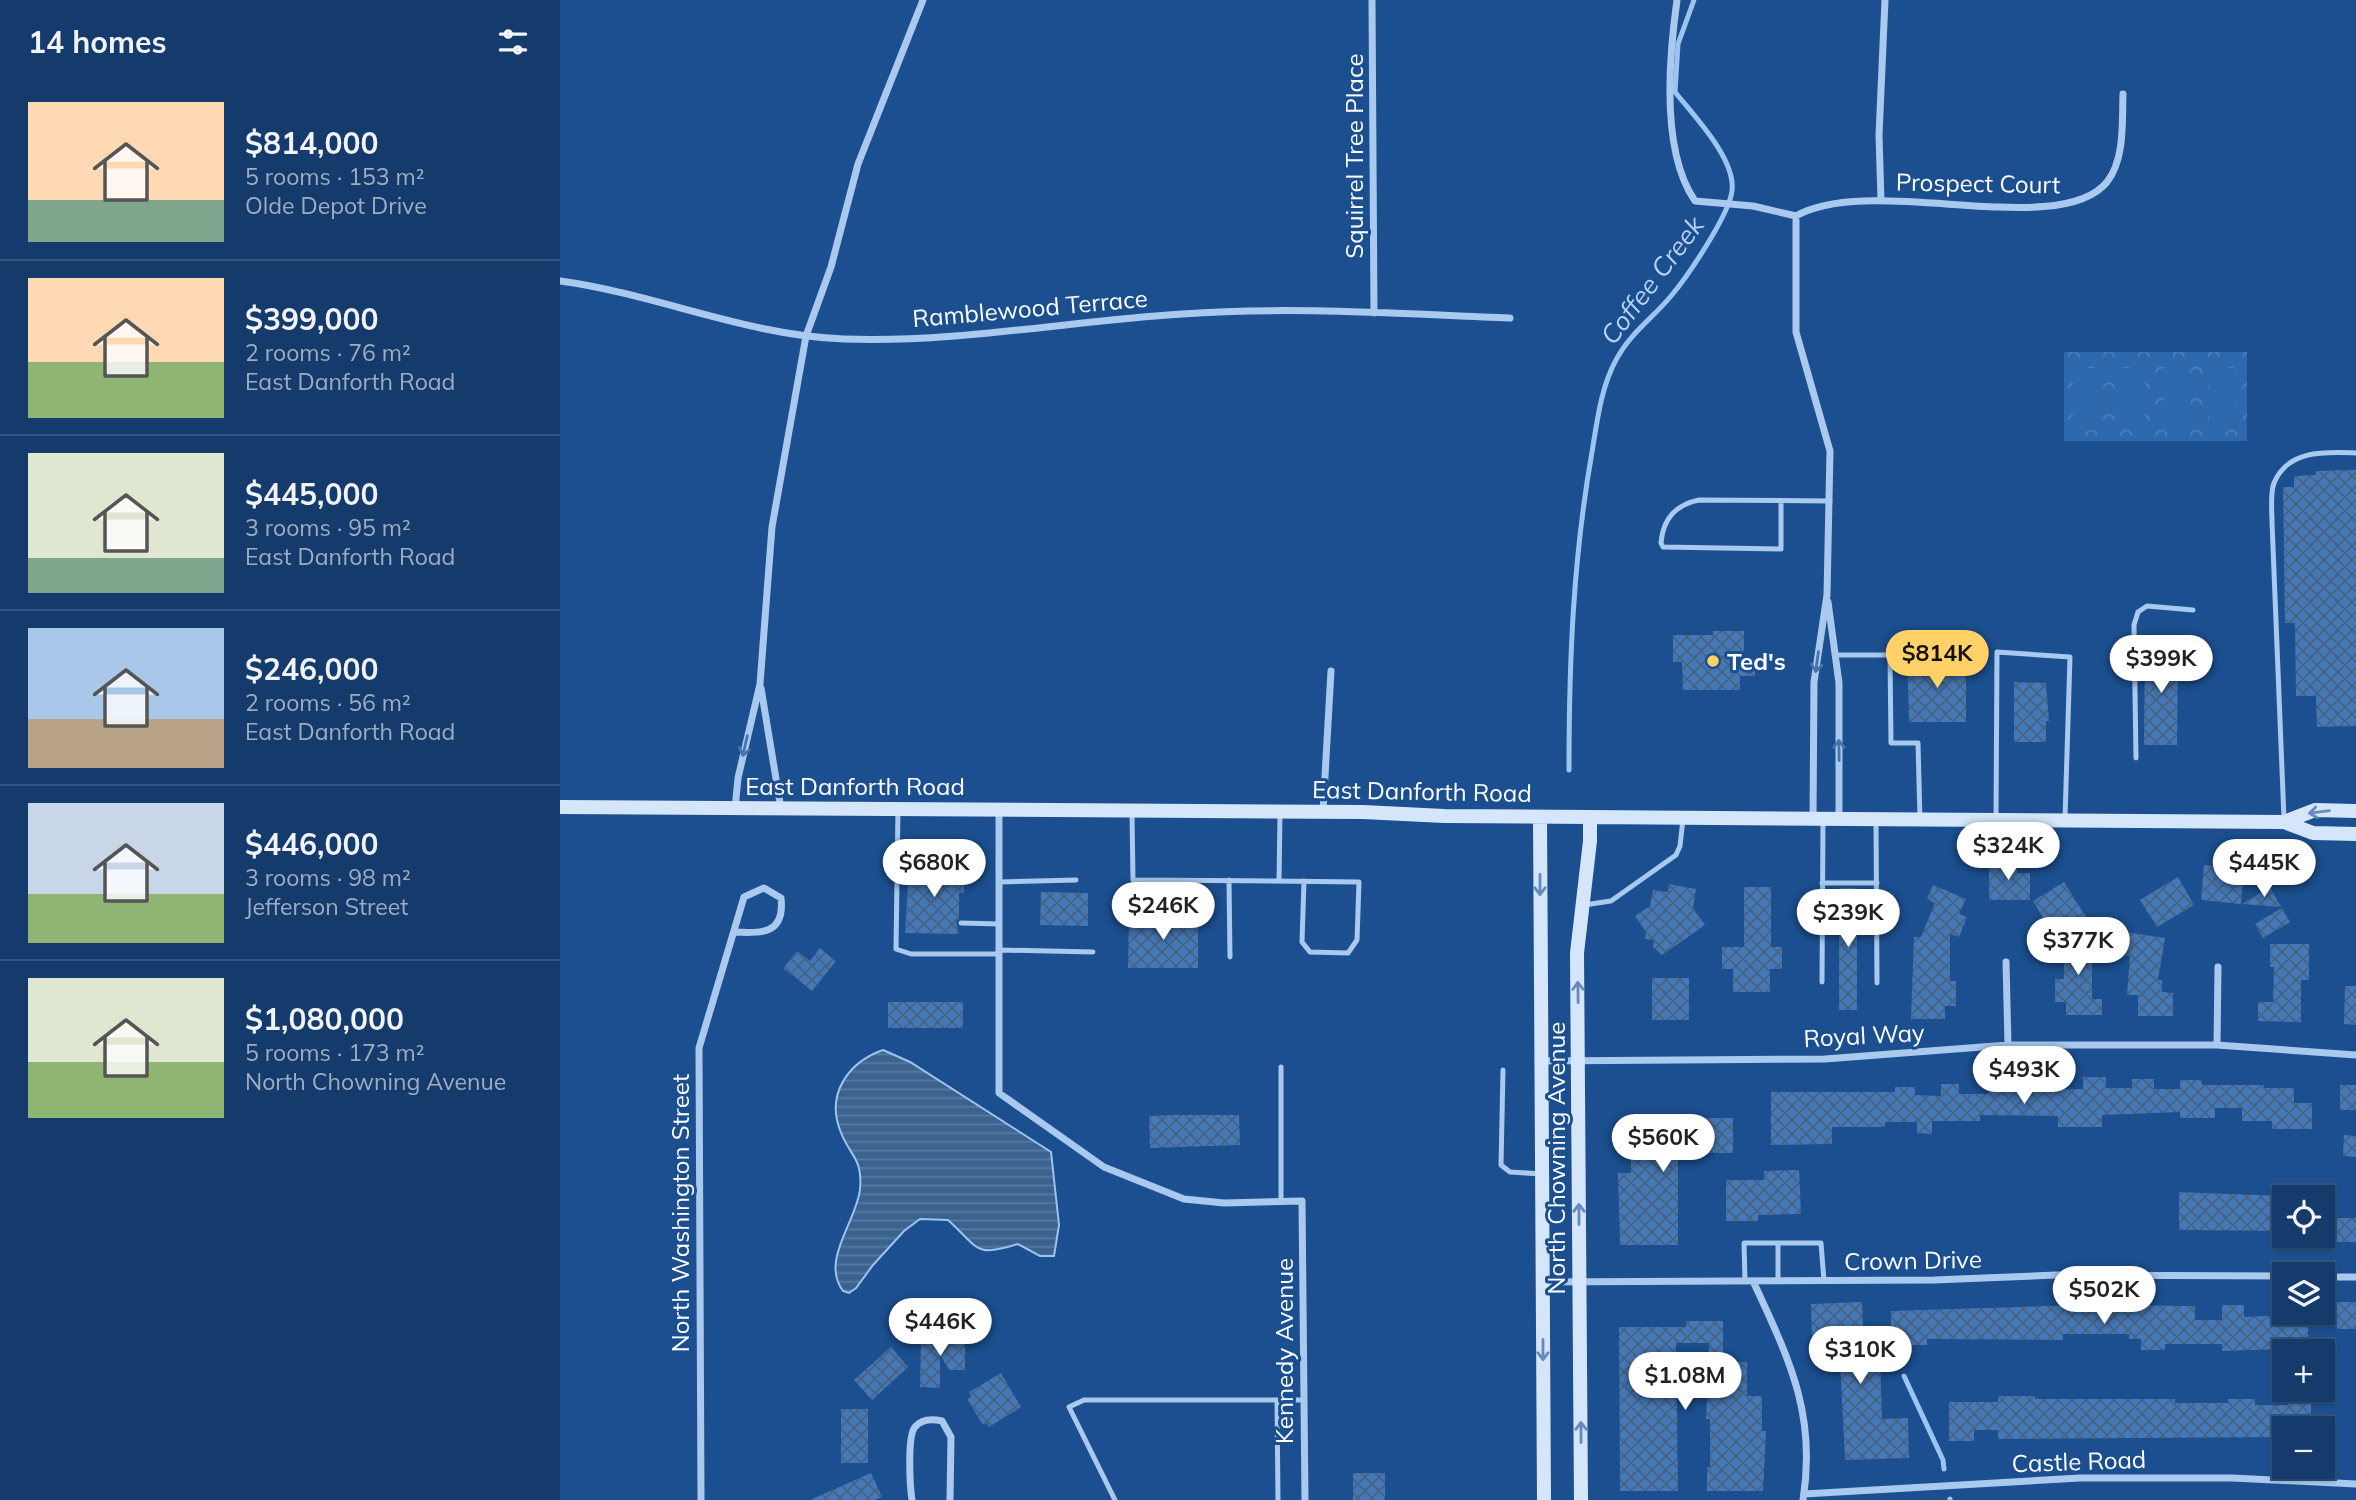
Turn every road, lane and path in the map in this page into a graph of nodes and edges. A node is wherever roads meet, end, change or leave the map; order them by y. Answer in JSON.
{"nodes":[{"id":1,"x":923,"y":0,"type":"edge"},
{"id":2,"x":1372,"y":0,"type":"edge"},
{"id":3,"x":1676,"y":0,"type":"edge"},
{"id":4,"x":1885,"y":0,"type":"edge"},
{"id":5,"x":2123,"y":94,"type":"dead end"},
{"id":6,"x":1881,"y":201,"type":"junction"},
{"id":7,"x":1796,"y":216,"type":"junction"},
{"id":8,"x":560,"y":281,"type":"edge"},
{"id":9,"x":1374,"y":313,"type":"junction"},
{"id":10,"x":1510,"y":318,"type":"dead end"},
{"id":11,"x":806,"y":336,"type":"junction"},
{"id":12,"x":2356,"y":453,"type":"edge"},
{"id":13,"x":1781,"y":501,"type":"junction"},
{"id":14,"x":1830,"y":501,"type":"junction"},
{"id":15,"x":1826,"y":595,"type":"junction"},
{"id":16,"x":2193,"y":610,"type":"dead end"},
{"id":17,"x":1837,"y":655,"type":"junction"},
{"id":18,"x":1331,"y":671,"type":"dead end"},
{"id":19,"x":760,"y":684,"type":"junction"},
{"id":20,"x":2136,"y":758,"type":"dead end"},
{"id":21,"x":560,"y":807,"type":"edge"},
{"id":22,"x":735,"y":808,"type":"junction"},
{"id":23,"x":781,"y":809,"type":"junction"},
{"id":24,"x":898,"y":809,"type":"junction"},
{"id":25,"x":999,"y":809,"type":"junction"},
{"id":26,"x":1132,"y":810,"type":"junction"},
{"id":27,"x":1280,"y":811,"type":"junction"},
{"id":28,"x":1323,"y":811,"type":"junction"},
{"id":29,"x":2356,"y":811,"type":"edge"},
{"id":30,"x":1540,"y":817,"type":"junction"},
{"id":31,"x":1590,"y":817,"type":"junction"},
{"id":32,"x":1683,"y":817,"type":"junction"},
{"id":33,"x":1818,"y":818,"type":"junction"},
{"id":34,"x":1839,"y":818,"type":"junction"},
{"id":35,"x":1876,"y":819,"type":"junction"},
{"id":36,"x":1920,"y":819,"type":"junction"},
{"id":37,"x":1996,"y":820,"type":"junction"},
{"id":38,"x":2065,"y":821,"type":"junction"},
{"id":39,"x":2284,"y":822,"type":"junction"},
{"id":40,"x":2356,"y":834,"type":"edge"},
{"id":41,"x":1076,"y":880,"type":"dead end"},
{"id":42,"x":1229,"y":880,"type":"junction"},
{"id":43,"x":1279,"y":881,"type":"junction"},
{"id":44,"x":1304,"y":881,"type":"junction"},
{"id":45,"x":999,"y":882,"type":"junction"},
{"id":46,"x":1822,"y":883,"type":"junction"},
{"id":47,"x":1877,"y":883,"type":"junction"},
{"id":48,"x":1581,"y":905,"type":"junction"},
{"id":49,"x":961,"y":923,"type":"dead end"},
{"id":50,"x":999,"y":924,"type":"junction"},
{"id":51,"x":735,"y":932,"type":"junction"},
{"id":52,"x":999,"y":952,"type":"junction"},
{"id":53,"x":1093,"y":952,"type":"dead end"},
{"id":54,"x":1230,"y":957,"type":"dead end"},
{"id":55,"x":2006,"y":962,"type":"dead end"},
{"id":56,"x":2218,"y":967,"type":"dead end"},
{"id":57,"x":1822,"y":982,"type":"dead end"},
{"id":58,"x":1877,"y":983,"type":"dead end"},
{"id":59,"x":2008,"y":1045,"type":"junction"},
{"id":60,"x":2217,"y":1045,"type":"junction"},
{"id":61,"x":2356,"y":1055,"type":"edge"},
{"id":62,"x":1578,"y":1060,"type":"junction"},
{"id":63,"x":1541,"y":1061,"type":"junction"},
{"id":64,"x":1281,"y":1067,"type":"dead end"},
{"id":65,"x":1503,"y":1070,"type":"dead end"},
{"id":66,"x":1542,"y":1174,"type":"junction"},
{"id":67,"x":1281,"y":1202,"type":"junction"},
{"id":68,"x":1778,"y":1243,"type":"junction"},
{"id":69,"x":2272,"y":1276,"type":"edge"},
{"id":70,"x":2335,"y":1277,"type":"edge"},
{"id":71,"x":2356,"y":1277,"type":"edge"},
{"id":72,"x":1749,"y":1281,"type":"junction"},
{"id":73,"x":1778,"y":1281,"type":"junction"},
{"id":74,"x":1824,"y":1281,"type":"junction"},
{"id":75,"x":1542,"y":1282,"type":"junction"},
{"id":76,"x":1580,"y":1282,"type":"junction"},
{"id":77,"x":1277,"y":1400,"type":"junction"},
{"id":78,"x":1304,"y":1400,"type":"junction"},
{"id":79,"x":2356,"y":1484,"type":"edge"},
{"id":80,"x":1803,"y":1497,"type":"edge"},
{"id":81,"x":701,"y":1500,"type":"edge"},
{"id":82,"x":912,"y":1500,"type":"edge"},
{"id":83,"x":950,"y":1500,"type":"edge"},
{"id":84,"x":1115,"y":1500,"type":"edge"},
{"id":85,"x":1278,"y":1500,"type":"edge"},
{"id":86,"x":1305,"y":1500,"type":"edge"},
{"id":87,"x":1544,"y":1500,"type":"edge"},
{"id":88,"x":1581,"y":1500,"type":"edge"}],
"edges":[{"from":1,"to":11,"type":"street"},
{"from":2,"to":9,"type":"street","name":"Squirrel Tree Place"},
{"from":3,"to":7,"type":"street"},
{"from":4,"to":6,"type":"street"},
{"from":5,"to":6,"type":"street","name":"Prospect Court"},
{"from":6,"to":7,"type":"street","name":"Prospect Court"},
{"from":7,"to":14,"type":"street"},
{"from":8,"to":11,"type":"street","name":"Ramblewood Terrace"},
{"from":9,"to":10,"type":"street","name":"Ramblewood Terrace"},
{"from":9,"to":11,"type":"street","name":"Ramblewood Terrace"},
{"from":11,"to":19,"type":"street"},
{"from":12,"to":39,"type":"lane"},
{"from":13,"to":13,"type":"lane"},
{"from":13,"to":14,"type":"lane"},
{"from":14,"to":15,"type":"street"},
{"from":15,"to":17,"type":"street"},
{"from":15,"to":33,"type":"street","one_way":true},
{"from":16,"to":20,"type":"lane"},
{"from":34,"to":17,"type":"street","one_way":true},
{"from":17,"to":36,"type":"lane"},
{"from":18,"to":28,"type":"street"},
{"from":19,"to":22,"type":"street","one_way":true},
{"from":19,"to":23,"type":"street"},
{"from":21,"to":22,"type":"main road","name":"East Danforth Road"},
{"from":22,"to":23,"type":"main road","name":"East Danforth Road"},
{"from":23,"to":24,"type":"main road","name":"East Danforth Road"},
{"from":24,"to":25,"type":"main road","name":"East Danforth Road"},
{"from":24,"to":52,"type":"lane"},
{"from":25,"to":26,"type":"main road","name":"East Danforth Road"},
{"from":25,"to":45,"type":"street"},
{"from":26,"to":27,"type":"main road","name":"East Danforth Road"},
{"from":26,"to":42,"type":"lane"},
{"from":27,"to":28,"type":"main road","name":"East Danforth Road"},
{"from":27,"to":43,"type":"lane"},
{"from":28,"to":30,"type":"main road","name":"East Danforth Road"},
{"from":29,"to":39,"type":"main road","name":"East Danforth Road","one_way":true},
{"from":30,"to":31,"type":"main road","name":"East Danforth Road"},
{"from":30,"to":63,"type":"main road","name":"North Chowning Avenue","one_way":true},
{"from":31,"to":32,"type":"main road","name":"East Danforth Road"},
{"from":31,"to":48,"type":"main road","name":"North Chowning Avenue"},
{"from":32,"to":33,"type":"main road","name":"East Danforth Road"},
{"from":32,"to":48,"type":"lane"},
{"from":33,"to":34,"type":"main road","name":"East Danforth Road"},
{"from":33,"to":46,"type":"lane"},
{"from":34,"to":35,"type":"main road","name":"East Danforth Road"},
{"from":35,"to":36,"type":"main road","name":"East Danforth Road"},
{"from":35,"to":47,"type":"lane"},
{"from":36,"to":37,"type":"main road","name":"East Danforth Road"},
{"from":37,"to":38,"type":"main road","name":"East Danforth Road"},
{"from":37,"to":38,"type":"lane"},
{"from":38,"to":39,"type":"main road","name":"East Danforth Road"},
{"from":39,"to":40,"type":"main road","name":"East Danforth Road"},
{"from":41,"to":45,"type":"lane"},
{"from":42,"to":43,"type":"lane"},
{"from":42,"to":54,"type":"lane"},
{"from":43,"to":44,"type":"lane"},
{"from":44,"to":44,"type":"lane"},
{"from":45,"to":50,"type":"street"},
{"from":46,"to":47,"type":"lane"},
{"from":46,"to":57,"type":"lane"},
{"from":47,"to":58,"type":"lane"},
{"from":62,"to":48,"type":"main road","name":"North Chowning Avenue","one_way":true},
{"from":49,"to":50,"type":"lane"},
{"from":50,"to":52,"type":"street"},
{"from":51,"to":51,"type":"street","name":"North Washington Street"},
{"from":51,"to":81,"type":"street","name":"North Washington Street"},
{"from":52,"to":53,"type":"lane"},
{"from":52,"to":67,"type":"street"},
{"from":55,"to":59,"type":"street"},
{"from":56,"to":60,"type":"street"},
{"from":59,"to":60,"type":"street","name":"Royal Way"},
{"from":59,"to":62,"type":"street","name":"Royal Way"},
{"from":60,"to":61,"type":"street","name":"Royal Way"},
{"from":62,"to":63,"type":"street","name":"Royal Way"},
{"from":76,"to":62,"type":"main road","name":"North Chowning Avenue","one_way":true},
{"from":63,"to":66,"type":"main road","name":"North Chowning Avenue"},
{"from":64,"to":67,"type":"lane"},
{"from":65,"to":66,"type":"lane"},
{"from":66,"to":75,"type":"main road","name":"North Chowning Avenue"},
{"from":67,"to":78,"type":"street","name":"Kennedy Avenue"},
{"from":68,"to":72,"type":"lane"},
{"from":68,"to":73,"type":"lane"},
{"from":68,"to":74,"type":"lane"},
{"from":69,"to":74,"type":"street","name":"Crown Drive"},
{"from":70,"to":71,"type":"street"},
{"from":72,"to":73,"type":"street","name":"Crown Drive"},
{"from":72,"to":76,"type":"street","name":"Crown Drive"},
{"from":72,"to":80,"type":"street"},
{"from":73,"to":74,"type":"street","name":"Crown Drive"},
{"from":75,"to":76,"type":"street","name":"Crown Drive"},
{"from":75,"to":87,"type":"main road","name":"North Chowning Avenue","one_way":true},
{"from":88,"to":76,"type":"main road","name":"North Chowning Avenue","one_way":true},
{"from":77,"to":78,"type":"lane"},
{"from":77,"to":84,"type":"lane"},
{"from":77,"to":85,"type":"lane"},
{"from":78,"to":86,"type":"street","name":"Kennedy Avenue"},
{"from":79,"to":80,"type":"street","name":"Castle Road"},
{"from":82,"to":83,"type":"street"}]}
